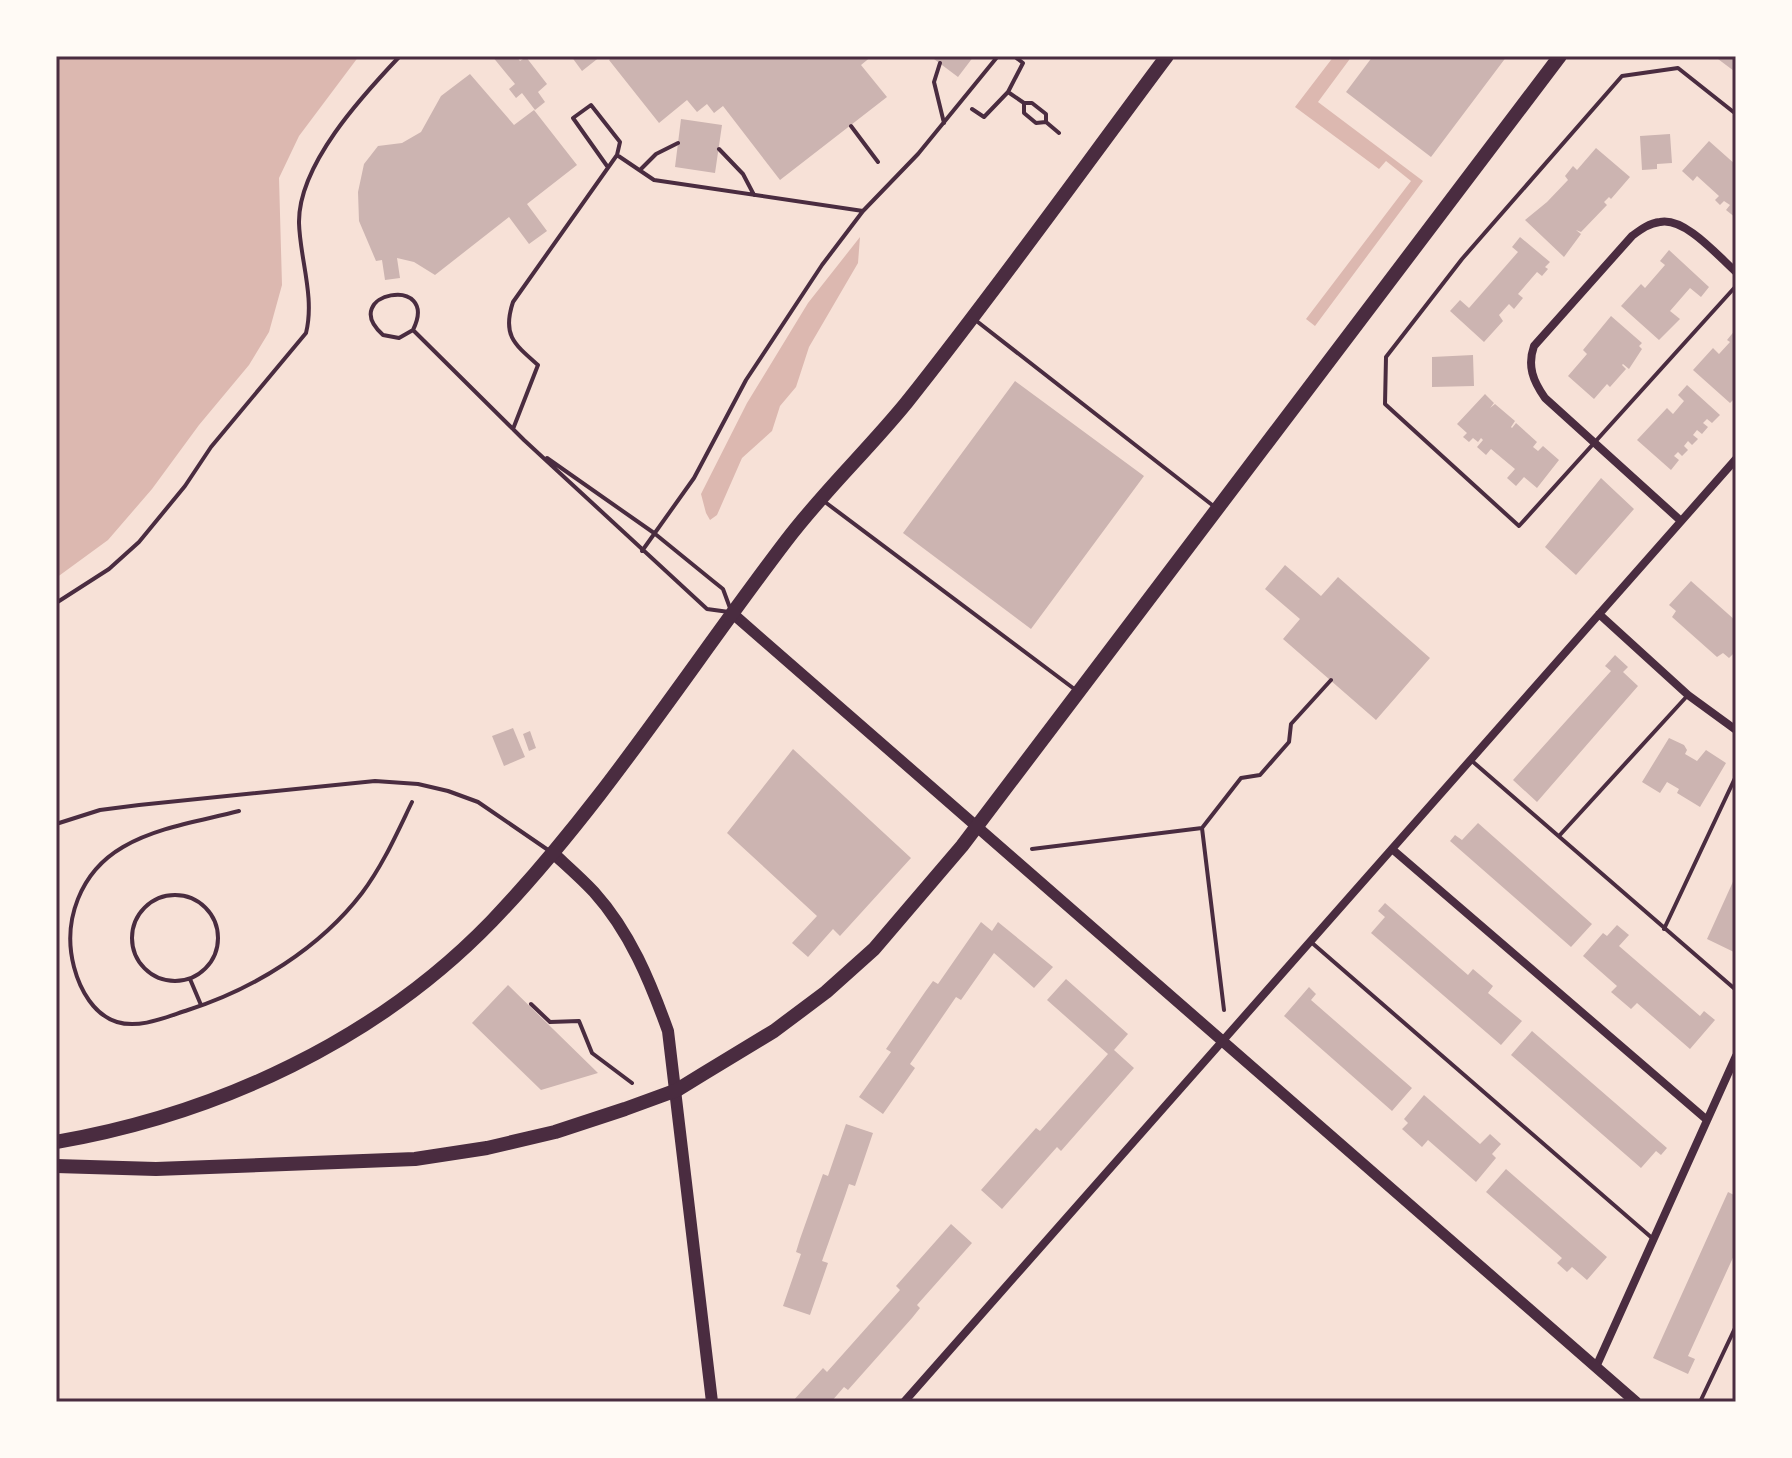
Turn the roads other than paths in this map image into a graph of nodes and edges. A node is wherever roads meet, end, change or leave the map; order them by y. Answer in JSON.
{"nodes":[{"id":1,"x":998,"y":56,"type":"edge"},
{"id":2,"x":1167,"y":56,"type":"edge"},
{"id":3,"x":1560,"y":56,"type":"edge"},
{"id":4,"x":940,"y":63,"type":"dead end"},
{"id":5,"x":1736,"y":114,"type":"edge"},
{"id":6,"x":944,"y":124,"type":"junction"},
{"id":7,"x":678,"y":143,"type":"dead end"},
{"id":8,"x":719,"y":149,"type":"dead end"},
{"id":9,"x":617,"y":155,"type":"junction"},
{"id":10,"x":608,"y":167,"type":"junction"},
{"id":11,"x":640,"y":170,"type":"junction"},
{"id":12,"x":754,"y":195,"type":"junction"},
{"id":13,"x":863,"y":211,"type":"junction"},
{"id":14,"x":1736,"y":272,"type":"edge"},
{"id":15,"x":1736,"y":286,"type":"edge"},
{"id":16,"x":971,"y":317,"type":"junction"},
{"id":17,"x":413,"y":330,"type":"junction"},
{"id":18,"x":513,"y":429,"type":"junction"},
{"id":19,"x":1595,"y":444,"type":"junction"},
{"id":20,"x":532,"y":448,"type":"junction"},
{"id":21,"x":1736,"y":459,"type":"edge"},
{"id":22,"x":820,"y":498,"type":"junction"},
{"id":23,"x":1218,"y":509,"type":"junction"},
{"id":24,"x":1681,"y":521,"type":"junction"},
{"id":25,"x":654,"y":533,"type":"junction"},
{"id":26,"x":642,"y":551,"type":"junction"},
{"id":27,"x":732,"y":613,"type":"junction"},
{"id":28,"x":1599,"y":614,"type":"junction"},
{"id":29,"x":1079,"y":693,"type":"junction"},
{"id":30,"x":1688,"y":695,"type":"junction"},
{"id":31,"x":1736,"y":720,"type":"edge"},
{"id":32,"x":1722,"y":722,"type":"junction"},
{"id":33,"x":1736,"y":730,"type":"edge"},
{"id":34,"x":1470,"y":760,"type":"junction"},
{"id":35,"x":1736,"y":776,"type":"edge"},
{"id":36,"x":56,"y":824,"type":"edge"},
{"id":37,"x":977,"y":826,"type":"junction"},
{"id":38,"x":1559,"y":836,"type":"junction"},
{"id":39,"x":1392,"y":849,"type":"junction"},
{"id":40,"x":553,"y":853,"type":"junction"},
{"id":41,"x":1664,"y":929,"type":"junction"},
{"id":42,"x":1310,"y":942,"type":"junction"},
{"id":43,"x":1736,"y":990,"type":"edge"},
{"id":44,"x":1222,"y":1041,"type":"junction"},
{"id":45,"x":1736,"y":1056,"type":"edge"},
{"id":46,"x":677,"y":1090,"type":"junction"},
{"id":47,"x":1707,"y":1120,"type":"junction"},
{"id":48,"x":56,"y":1142,"type":"edge"},
{"id":49,"x":56,"y":1166,"type":"edge"},
{"id":50,"x":1654,"y":1239,"type":"junction"},
{"id":51,"x":1736,"y":1326,"type":"edge"},
{"id":52,"x":1596,"y":1367,"type":"junction"},
{"id":53,"x":712,"y":1402,"type":"edge"},
{"id":54,"x":904,"y":1402,"type":"edge"},
{"id":55,"x":1636,"y":1402,"type":"edge"},
{"id":56,"x":1700,"y":1402,"type":"edge"}],
"edges":[{"from":1,"to":6,"type":"lane"},
{"from":2,"to":16,"type":"main road"},
{"from":3,"to":23,"type":"main road"},
{"from":4,"to":6,"type":"lane"},
{"from":5,"to":19,"type":"lane"},
{"from":6,"to":13,"type":"lane"},
{"from":7,"to":11,"type":"lane"},
{"from":8,"to":12,"type":"lane"},
{"from":9,"to":10,"type":"lane"},
{"from":9,"to":10,"type":"lane"},
{"from":9,"to":11,"type":"lane"},
{"from":10,"to":18,"type":"lane"},
{"from":11,"to":12,"type":"lane"},
{"from":12,"to":13,"type":"lane"},
{"from":13,"to":25,"type":"lane"},
{"from":14,"to":19,"type":"street"},
{"from":15,"to":19,"type":"lane"},
{"from":16,"to":22,"type":"main road"},
{"from":16,"to":23,"type":"lane"},
{"from":17,"to":17,"type":"lane"},
{"from":17,"to":18,"type":"lane"},
{"from":18,"to":20,"type":"lane"},
{"from":19,"to":24,"type":"street"},
{"from":20,"to":25,"type":"lane"},
{"from":20,"to":26,"type":"lane"},
{"from":21,"to":24,"type":"street"},
{"from":22,"to":27,"type":"main road"},
{"from":22,"to":29,"type":"lane"},
{"from":23,"to":29,"type":"main road"},
{"from":24,"to":28,"type":"street"},
{"from":25,"to":26,"type":"lane"},
{"from":25,"to":27,"type":"lane"},
{"from":26,"to":27,"type":"lane"},
{"from":27,"to":37,"type":"street"},
{"from":27,"to":40,"type":"main road"},
{"from":28,"to":30,"type":"street"},
{"from":28,"to":34,"type":"street"},
{"from":29,"to":37,"type":"main road"},
{"from":30,"to":32,"type":"street"},
{"from":30,"to":38,"type":"lane"},
{"from":31,"to":32,"type":"street"},
{"from":32,"to":33,"type":"street"},
{"from":34,"to":38,"type":"lane"},
{"from":34,"to":39,"type":"street"},
{"from":35,"to":41,"type":"lane"},
{"from":36,"to":40,"type":"lane"},
{"from":37,"to":44,"type":"street"},
{"from":37,"to":46,"type":"main road"},
{"from":38,"to":41,"type":"lane"},
{"from":39,"to":42,"type":"street"},
{"from":39,"to":47,"type":"street"},
{"from":40,"to":46,"type":"main road"},
{"from":40,"to":48,"type":"main road"},
{"from":41,"to":43,"type":"lane"},
{"from":42,"to":44,"type":"street"},
{"from":42,"to":50,"type":"lane"},
{"from":44,"to":52,"type":"street"},
{"from":44,"to":54,"type":"street"},
{"from":45,"to":47,"type":"street"},
{"from":46,"to":49,"type":"main road"},
{"from":46,"to":53,"type":"main road"},
{"from":47,"to":50,"type":"street"},
{"from":50,"to":52,"type":"street"},
{"from":51,"to":56,"type":"lane"},
{"from":52,"to":55,"type":"street"}]}
